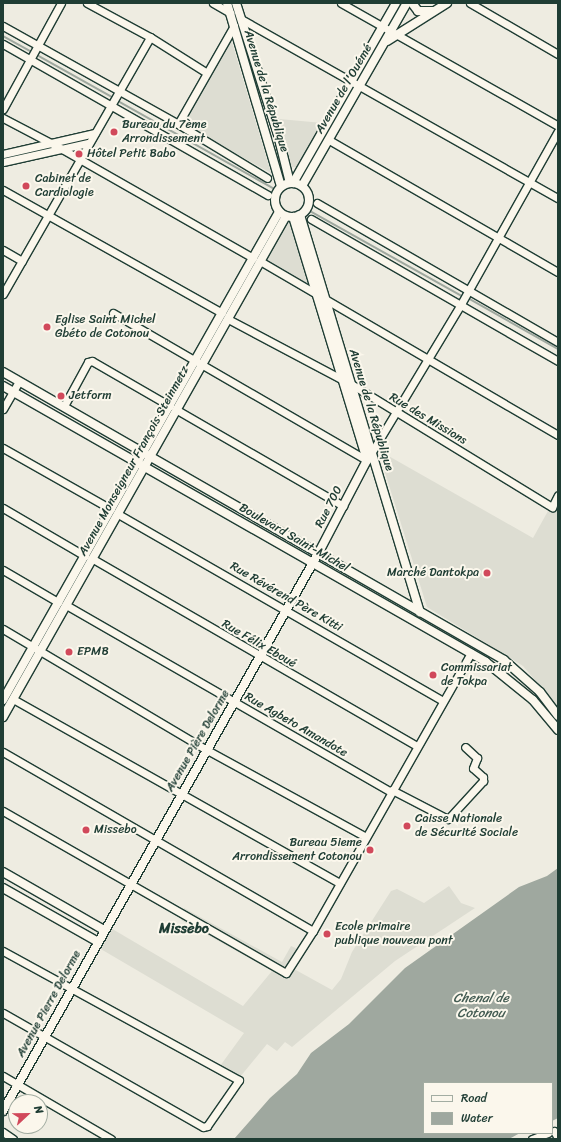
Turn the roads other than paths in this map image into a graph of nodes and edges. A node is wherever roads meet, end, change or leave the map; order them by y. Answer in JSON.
{"nodes":[{"id":1,"x":61,"y":3,"type":"edge"},
{"id":2,"x":87,"y":3,"type":"edge"},
{"id":3,"x":213,"y":3,"type":"edge"},
{"id":4,"x":227,"y":3,"type":"edge"},
{"id":5,"x":236,"y":3,"type":"edge"},
{"id":6,"x":341,"y":3,"type":"edge"},
{"id":7,"x":396,"y":3,"type":"edge"},
{"id":8,"x":407,"y":3,"type":"edge"},
{"id":9,"x":412,"y":3,"type":"edge"},
{"id":10,"x":447,"y":3,"type":"edge"},
{"id":11,"x":470,"y":3,"type":"edge"},
{"id":12,"x":436,"y":10,"type":"junction"},
{"id":13,"x":230,"y":13,"type":"junction"},
{"id":14,"x":240,"y":19,"type":"junction"},
{"id":15,"x":3,"y":26,"type":"edge"},
{"id":16,"x":234,"y":26,"type":"junction"},
{"id":17,"x":383,"y":26,"type":"junction"},
{"id":18,"x":394,"y":33,"type":"junction"},
{"id":19,"x":150,"y":38,"type":"junction"},
{"id":20,"x":3,"y":44,"type":"edge"},
{"id":21,"x":37,"y":46,"type":"junction"},
{"id":22,"x":558,"y":54,"type":"edge"},
{"id":23,"x":29,"y":59,"type":"junction"},
{"id":24,"x":207,"y":73,"type":"junction"},
{"id":25,"x":351,"y":82,"type":"junction"},
{"id":26,"x":359,"y":87,"type":"junction"},
{"id":27,"x":120,"y":92,"type":"junction"},
{"id":28,"x":111,"y":106,"type":"junction"},
{"id":29,"x":3,"y":109,"type":"edge"},
{"id":30,"x":3,"y":118,"type":"edge"},
{"id":31,"x":178,"y":124,"type":"junction"},
{"id":32,"x":558,"y":126,"type":"edge"},
{"id":33,"x":558,"y":131,"type":"edge"},
{"id":34,"x":95,"y":133,"type":"junction"},
{"id":35,"x":329,"y":140,"type":"junction"},
{"id":36,"x":52,"y":143,"type":"junction"},
{"id":37,"x":88,"y":143,"type":"junction"},
{"id":38,"x":62,"y":149,"type":"junction"},
{"id":39,"x":3,"y":154,"type":"edge"},
{"id":40,"x":80,"y":159,"type":"junction"},
{"id":41,"x":3,"y":162,"type":"edge"},
{"id":42,"x":267,"y":178,"type":"dead end"},
{"id":43,"x":530,"y":182,"type":"junction"},
{"id":44,"x":292,"y":183,"type":"junction"},
{"id":45,"x":281,"y":186,"type":"junction"},
{"id":46,"x":302,"y":186,"type":"junction"},
{"id":47,"x":3,"y":190,"type":"edge"},
{"id":48,"x":268,"y":195,"type":"dead end"},
{"id":49,"x":558,"y":198,"type":"edge"},
{"id":50,"x":316,"y":203,"type":"dead end"},
{"id":51,"x":48,"y":215,"type":"junction"},
{"id":52,"x":290,"y":215,"type":"junction"},
{"id":53,"x":311,"y":219,"type":"dead end"},
{"id":54,"x":498,"y":237,"type":"junction"},
{"id":55,"x":3,"y":250,"type":"edge"},
{"id":56,"x":257,"y":260,"type":"junction"},
{"id":57,"x":22,"y":261,"type":"junction"},
{"id":58,"x":558,"y":272,"type":"edge"},
{"id":59,"x":467,"y":293,"type":"junction"},
{"id":60,"x":3,"y":294,"type":"edge"},
{"id":61,"x":317,"y":296,"type":"junction"},
{"id":62,"x":326,"y":301,"type":"junction"},
{"id":63,"x":461,"y":305,"type":"junction"},
{"id":64,"x":113,"y":313,"type":"dead end"},
{"id":65,"x":225,"y":316,"type":"junction"},
{"id":66,"x":558,"y":342,"type":"edge"},
{"id":67,"x":428,"y":360,"type":"junction"},
{"id":68,"x":199,"y":361,"type":"junction"},
{"id":69,"x":558,"y":361,"type":"edge"},
{"id":70,"x":5,"y":373,"type":"edge"},
{"id":71,"x":342,"y":380,"type":"junction"},
{"id":72,"x":19,"y":381,"type":"junction"},
{"id":73,"x":3,"y":382,"type":"edge"},
{"id":74,"x":351,"y":384,"type":"junction"},
{"id":75,"x":3,"y":386,"type":"edge"},
{"id":76,"x":13,"y":392,"type":"junction"},
{"id":77,"x":64,"y":406,"type":"junction"},
{"id":78,"x":173,"y":408,"type":"junction"},
{"id":79,"x":3,"y":409,"type":"edge"},
{"id":80,"x":396,"y":413,"type":"junction"},
{"id":81,"x":558,"y":435,"type":"edge"},
{"id":82,"x":3,"y":448,"type":"edge"},
{"id":83,"x":372,"y":452,"type":"junction"},
{"id":84,"x":147,"y":453,"type":"junction"},
{"id":85,"x":367,"y":460,"type":"junction"},
{"id":86,"x":141,"y":464,"type":"junction"},
{"id":87,"x":558,"y":495,"type":"edge"},
{"id":88,"x":343,"y":506,"type":"junction"},
{"id":89,"x":3,"y":508,"type":"edge"},
{"id":90,"x":114,"y":512,"type":"junction"},
{"id":91,"x":319,"y":552,"type":"junction"},
{"id":92,"x":89,"y":557,"type":"junction"},
{"id":93,"x":312,"y":564,"type":"junction"},
{"id":94,"x":3,"y":570,"type":"edge"},
{"id":95,"x":62,"y":604,"type":"junction"},
{"id":96,"x":287,"y":610,"type":"junction"},
{"id":97,"x":420,"y":612,"type":"junction"},
{"id":98,"x":3,"y":629,"type":"edge"},
{"id":99,"x":37,"y":648,"type":"junction"},
{"id":100,"x":471,"y":653,"type":"junction"},
{"id":101,"x":260,"y":658,"type":"junction"},
{"id":102,"x":6,"y":696,"type":"edge"},
{"id":103,"x":443,"y":701,"type":"junction"},
{"id":104,"x":234,"y":702,"type":"junction"},
{"id":105,"x":558,"y":716,"type":"edge"},
{"id":106,"x":3,"y":717,"type":"edge"},
{"id":107,"x":558,"y":730,"type":"edge"},
{"id":108,"x":417,"y":746,"type":"junction"},
{"id":109,"x":465,"y":746,"type":"dead end"},
{"id":110,"x":207,"y":750,"type":"junction"},
{"id":111,"x":3,"y":752,"type":"edge"},
{"id":112,"x":392,"y":791,"type":"junction"},
{"id":113,"x":182,"y":794,"type":"junction"},
{"id":114,"x":3,"y":811,"type":"edge"},
{"id":115,"x":366,"y":837,"type":"junction"},
{"id":116,"x":155,"y":841,"type":"junction"},
{"id":117,"x":3,"y":872,"type":"edge"},
{"id":118,"x":340,"y":883,"type":"junction"},
{"id":119,"x":130,"y":885,"type":"junction"},
{"id":120,"x":3,"y":888,"type":"edge"},
{"id":121,"x":104,"y":930,"type":"junction"},
{"id":122,"x":313,"y":931,"type":"junction"},
{"id":123,"x":98,"y":942,"type":"junction"},
{"id":124,"x":3,"y":951,"type":"edge"},
{"id":125,"x":72,"y":990,"type":"junction"},
{"id":126,"x":3,"y":1013,"type":"edge"},
{"id":127,"x":44,"y":1038,"type":"junction"},
{"id":128,"x":3,"y":1076,"type":"edge"},
{"id":129,"x":18,"y":1084,"type":"junction"},
{"id":130,"x":3,"y":1111,"type":"edge"},
{"id":131,"x":553,"y":1131,"type":"edge"},
{"id":132,"x":3,"y":1132,"type":"edge"},
{"id":133,"x":545,"y":1134,"type":"edge"},
{"id":134,"x":558,"y":1138,"type":"edge"},
{"id":135,"x":13,"y":1139,"type":"edge"},
{"id":136,"x":111,"y":1139,"type":"edge"},
{"id":137,"x":532,"y":1139,"type":"edge"}],
"edges":[{"from":1,"to":21,"type":"street"},
{"from":2,"to":19,"type":"street"},
{"from":3,"to":13,"type":"street"},
{"from":4,"to":13,"type":"main road","name":"Avenue de la République"},
{"from":5,"to":14,"type":"main road","name":"Avenue de la République"},
{"from":6,"to":17,"type":"street"},
{"from":7,"to":17,"type":"main road","name":"Avenue de l'Ouémé"},
{"from":8,"to":18,"type":"main road"},
{"from":9,"to":12,"type":"main road"},
{"from":10,"to":12,"type":"main road"},
{"from":11,"to":22,"type":"street"},
{"from":12,"to":18,"type":"main road"},
{"from":13,"to":16,"type":"main road","name":"Avenue de la République"},
{"from":14,"to":25,"type":"street"},
{"from":14,"to":44,"type":"main road","name":"Avenue de la République"},
{"from":15,"to":21,"type":"street"},
{"from":16,"to":24,"type":"street"},
{"from":16,"to":45,"type":"main road","name":"Avenue de la République"},
{"from":17,"to":18,"type":"street"},
{"from":17,"to":25,"type":"main road","name":"Avenue de l'Ouémé"},
{"from":18,"to":26,"type":"main road","name":"Avenue de l'Ouémé"},
{"from":18,"to":32,"type":"street"},
{"from":19,"to":24,"type":"street"},
{"from":19,"to":27,"type":"street"},
{"from":20,"to":23,"type":"street"},
{"from":21,"to":23,"type":"street"},
{"from":21,"to":27,"type":"street"},
{"from":23,"to":28,"type":"street"},
{"from":23,"to":29,"type":"street"},
{"from":24,"to":31,"type":"street"},
{"from":25,"to":26,"type":"street"},
{"from":25,"to":44,"type":"main road","name":"Avenue de l'Ouémé"},
{"from":26,"to":35,"type":"main road","name":"Avenue de l'Ouémé"},
{"from":26,"to":43,"type":"street"},
{"from":27,"to":28,"type":"street"},
{"from":27,"to":31,"type":"street"},
{"from":28,"to":34,"type":"street"},
{"from":28,"to":48,"type":"street"},
{"from":30,"to":36,"type":"street"},
{"from":31,"to":42,"type":"street"},
{"from":33,"to":43,"type":"street"},
{"from":34,"to":36,"type":"street"},
{"from":34,"to":37,"type":"street"},
{"from":35,"to":46,"type":"main road","name":"Avenue de l'Ouémé"},
{"from":35,"to":54,"type":"street"},
{"from":36,"to":38,"type":"street"},
{"from":36,"to":39,"type":"street"},
{"from":37,"to":38,"type":"street"},
{"from":37,"to":40,"type":"street"},
{"from":38,"to":40,"type":"street"},
{"from":38,"to":41,"type":"street"},
{"from":40,"to":51,"type":"street"},
{"from":40,"to":56,"type":"street"},
{"from":43,"to":49,"type":"street"},
{"from":43,"to":54,"type":"street"},
{"from":44,"to":45,"type":"main road"},
{"from":44,"to":46,"type":"main road"},
{"from":45,"to":52,"type":"main road"},
{"from":46,"to":52,"type":"main road"},
{"from":47,"to":51,"type":"street","name":"Rue des Missions"},
{"from":50,"to":59,"type":"street"},
{"from":51,"to":57,"type":"street"},
{"from":51,"to":65,"type":"street","name":"Rue des Missions"},
{"from":52,"to":56,"type":"main road","name":"Avenue Monseigneur François Steinmetz"},
{"from":52,"to":61,"type":"main road","name":"Avenue de la République"},
{"from":52,"to":62,"type":"main road","name":"Avenue de la République"},
{"from":53,"to":63,"type":"street"},
{"from":54,"to":58,"type":"street"},
{"from":54,"to":59,"type":"street"},
{"from":55,"to":57,"type":"street"},
{"from":56,"to":61,"type":"street"},
{"from":56,"to":65,"type":"main road","name":"Avenue Monseigneur François Steinmetz"},
{"from":57,"to":60,"type":"street"},
{"from":59,"to":63,"type":"street"},
{"from":59,"to":66,"type":"street"},
{"from":61,"to":62,"type":"street"},
{"from":61,"to":71,"type":"main road","name":"Avenue de la République"},
{"from":62,"to":67,"type":"street"},
{"from":62,"to":74,"type":"main road","name":"Avenue de la République"},
{"from":63,"to":67,"type":"street"},
{"from":63,"to":69,"type":"street"},
{"from":64,"to":68,"type":"street"},
{"from":65,"to":68,"type":"main road","name":"Avenue Monseigneur François Steinmetz"},
{"from":65,"to":71,"type":"street","name":"Rue des Missions"},
{"from":67,"to":80,"type":"street"},
{"from":67,"to":81,"type":"street"},
{"from":68,"to":78,"type":"main road","name":"Avenue Monseigneur François Steinmetz"},
{"from":68,"to":85,"type":"street"},
{"from":70,"to":72,"type":"main road","name":"Boulevard Saint-Michel"},
{"from":70,"to":73,"type":"street"},
{"from":71,"to":74,"type":"street","name":"Rue des Missions"},
{"from":71,"to":85,"type":"main road","name":"Avenue de la République"},
{"from":72,"to":76,"type":"street"},
{"from":72,"to":77,"type":"main road","name":"Boulevard Saint-Michel"},
{"from":74,"to":80,"type":"street","name":"Rue des Missions"},
{"from":74,"to":83,"type":"main road","name":"Avenue de la République"},
{"from":75,"to":76,"type":"main road","name":"Boulevard Saint-Michel"},
{"from":76,"to":79,"type":"street"},
{"from":76,"to":86,"type":"main road","name":"Boulevard Saint-Michel"},
{"from":77,"to":78,"type":"street"},
{"from":77,"to":84,"type":"main road","name":"Boulevard Saint-Michel"},
{"from":78,"to":84,"type":"main road","name":"Avenue Monseigneur François Steinmetz"},
{"from":78,"to":88,"type":"street"},
{"from":80,"to":83,"type":"street"},
{"from":80,"to":87,"type":"street","name":"Rue des Missions"},
{"from":82,"to":90,"type":"street","name":"Rue Révérend Père Kitti"},
{"from":83,"to":85,"type":"street"},
{"from":83,"to":97,"type":"main road","name":"Avenue de la République"},
{"from":84,"to":86,"type":"main road","name":"Avenue Monseigneur François Steinmetz"},
{"from":84,"to":91,"type":"main road","name":"Boulevard Saint-Michel"},
{"from":85,"to":88,"type":"main road","name":"Rue 700"},
{"from":86,"to":90,"type":"main road","name":"Avenue Monseigneur François Steinmetz"},
{"from":86,"to":93,"type":"main road","name":"Boulevard Saint-Michel"},
{"from":88,"to":91,"type":"main road","name":"Rue 700"},
{"from":89,"to":92,"type":"street","name":"Rue Félix Eboué"},
{"from":90,"to":92,"type":"main road","name":"Avenue Monseigneur François Steinmetz"},
{"from":90,"to":96,"type":"street","name":"Rue Révérend Père Kitti"},
{"from":91,"to":93,"type":"main road","name":"Rue 700"},
{"from":91,"to":97,"type":"main road","name":"Boulevard Saint-Michel"},
{"from":92,"to":95,"type":"main road","name":"Avenue Monseigneur François Steinmetz"},
{"from":92,"to":101,"type":"street","name":"Rue Félix Eboué"},
{"from":93,"to":96,"type":"main road","name":"Avenue Pière Delorme"},
{"from":93,"to":100,"type":"main road","name":"Boulevard Saint-Michel"},
{"from":94,"to":95,"type":"street","name":"Rue Agbeto Amandote"},
{"from":95,"to":99,"type":"main road","name":"Avenue Monseigneur François Steinmetz"},
{"from":95,"to":104,"type":"street","name":"Rue Agbeto Amandote"},
{"from":96,"to":101,"type":"main road","name":"Avenue Pière Delorme"},
{"from":96,"to":103,"type":"street","name":"Rue Révérend Père Kitti"},
{"from":97,"to":105,"type":"main road","name":"Boulevard Saint-Michel"},
{"from":98,"to":99,"type":"street"},
{"from":99,"to":102,"type":"main road","name":"Avenue Monseigneur François Steinmetz"},
{"from":99,"to":110,"type":"street"},
{"from":100,"to":103,"type":"street"},
{"from":100,"to":107,"type":"main road","name":"Boulevard Saint-Michel"},
{"from":101,"to":104,"type":"main road","name":"Avenue Pière Delorme"},
{"from":101,"to":108,"type":"street","name":"Rue Félix Eboué"},
{"from":102,"to":106,"type":"main road","name":"Avenue Monseigneur François Steinmetz"},
{"from":102,"to":113,"type":"street"},
{"from":103,"to":108,"type":"street"},
{"from":104,"to":110,"type":"main road","name":"Avenue Pière Delorme"},
{"from":104,"to":112,"type":"street","name":"Rue Agbeto Amandote"},
{"from":108,"to":112,"type":"street"},
{"from":109,"to":112,"type":"street","name":"Rue Agbeto Amandote"},
{"from":110,"to":113,"type":"main road","name":"Avenue Pière Delorme"},
{"from":110,"to":115,"type":"street"},
{"from":111,"to":116,"type":"street"},
{"from":112,"to":115,"type":"street"},
{"from":113,"to":116,"type":"main road","name":"Avenue Pière Delorme"},
{"from":113,"to":118,"type":"street"},
{"from":114,"to":119,"type":"street"},
{"from":115,"to":118,"type":"street"},
{"from":116,"to":119,"type":"main road","name":"Avenue Pière Delorme"},
{"from":116,"to":122,"type":"street"},
{"from":117,"to":121,"type":"main road"},
{"from":118,"to":122,"type":"street"},
{"from":119,"to":121,"type":"main road","name":"Avenue Pière Delorme"},
{"from":119,"to":122,"type":"street"},
{"from":120,"to":123,"type":"main road"},
{"from":121,"to":123,"type":"main road","name":"Avenue Pierre Delorme"},
{"from":123,"to":125,"type":"main road","name":"Avenue Pierre Delorme"},
{"from":124,"to":125,"type":"street"},
{"from":125,"to":127,"type":"main road","name":"Avenue Pierre Delorme"},
{"from":125,"to":127,"type":"street"},
{"from":126,"to":127,"type":"street"},
{"from":127,"to":129,"type":"main road","name":"Avenue Pierre Delorme"},
{"from":128,"to":129,"type":"street"},
{"from":129,"to":130,"type":"main road","name":"Avenue Pierre Delorme"},
{"from":129,"to":136,"type":"street"},
{"from":131,"to":134,"type":"street"},
{"from":132,"to":135,"type":"street"},
{"from":133,"to":137,"type":"street"}]}
